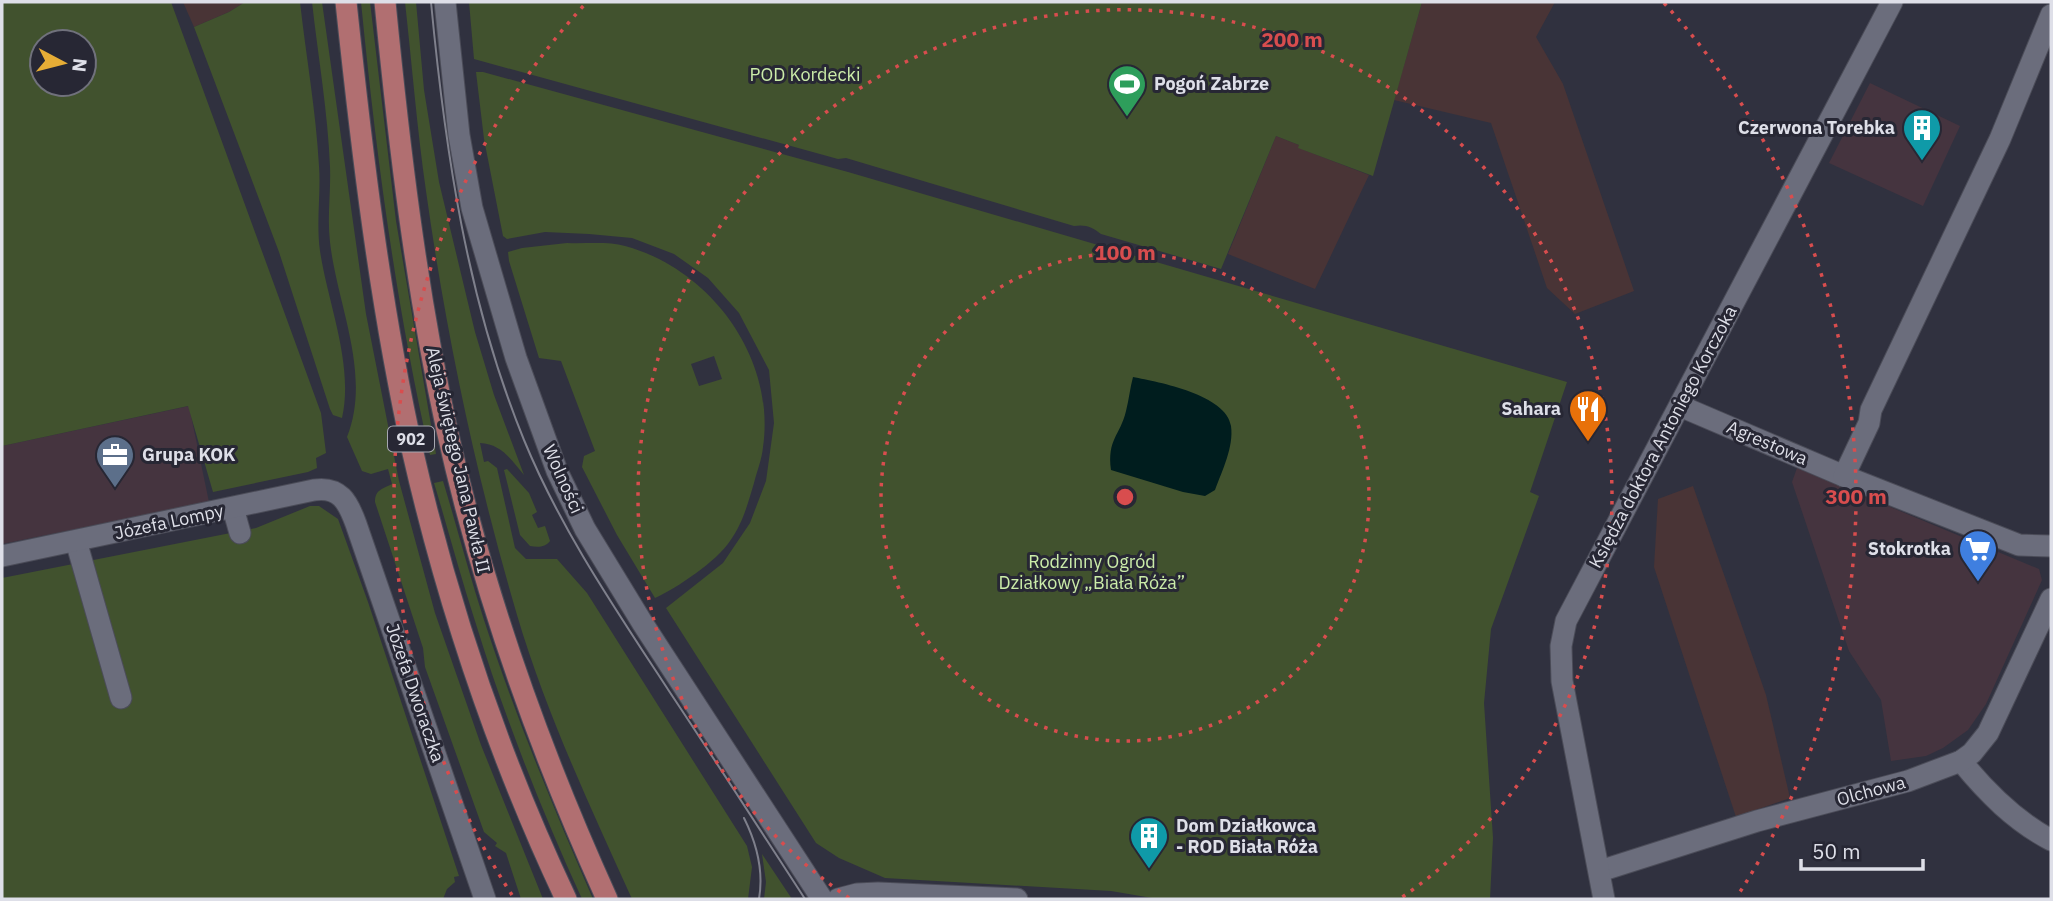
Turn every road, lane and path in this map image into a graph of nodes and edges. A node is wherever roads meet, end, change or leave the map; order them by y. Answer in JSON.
{"nodes":[{"id":1,"x":346,"y":2,"type":"edge"},
{"id":2,"x":385,"y":2,"type":"edge"},
{"id":3,"x":445,"y":2,"type":"edge"},
{"id":4,"x":1892,"y":2,"type":"edge"},
{"id":5,"x":2051,"y":15,"type":"edge"},
{"id":6,"x":1679,"y":406,"type":"junction"},
{"id":7,"x":1844,"y":476,"type":"junction"},
{"id":8,"x":337,"y":491,"type":"joint"},
{"id":9,"x":233,"y":508,"type":"junction"},
{"id":10,"x":240,"y":533,"type":"dead end"},
{"id":11,"x":76,"y":541,"type":"junction"},
{"id":12,"x":2051,"y":546,"type":"edge"},
{"id":13,"x":2,"y":556,"type":"edge"},
{"id":14,"x":2051,"y":599,"type":"edge"},
{"id":15,"x":121,"y":698,"type":"dead end"},
{"id":16,"x":1961,"y":761,"type":"junction"},
{"id":17,"x":2051,"y":839,"type":"edge"},
{"id":18,"x":1600,"y":871,"type":"junction"},
{"id":19,"x":485,"y":899,"type":"edge"},
{"id":20,"x":566,"y":899,"type":"edge"},
{"id":21,"x":607,"y":899,"type":"edge"},
{"id":22,"x":822,"y":899,"type":"edge"},
{"id":23,"x":838,"y":899,"type":"edge"},
{"id":24,"x":1017,"y":899,"type":"edge"},
{"id":25,"x":1604,"y":899,"type":"edge"}],
"edges":[{"from":1,"to":20,"type":"main road","number":"902"},
{"from":2,"to":21,"type":"main road","name":"Aleja świętego Jana Pawła II","number":"902"},
{"from":3,"to":22,"type":"street","name":"Wolności"},
{"from":4,"to":6,"type":"street","name":"Księdza doktora Antoniego Korczoka"},
{"from":5,"to":7,"type":"street"},
{"from":6,"to":7,"type":"street","name":"Agrestowa"},
{"from":6,"to":18,"type":"street","name":"Księdza doktora Antoniego Korczoka"},
{"from":7,"to":12,"type":"street","name":"Agrestowa"},
{"from":8,"to":9,"type":"street","name":"Józefa Lompy"},
{"from":8,"to":19,"type":"street","name":"Józefa Dworaczka"},
{"from":9,"to":10,"type":"street"},
{"from":9,"to":11,"type":"street","name":"Józefa Lompy"},
{"from":11,"to":13,"type":"street","name":"Józefa Lompy"},
{"from":11,"to":15,"type":"street"},
{"from":14,"to":16,"type":"street","name":"Olchowa"},
{"from":16,"to":17,"type":"street"},
{"from":16,"to":18,"type":"street","name":"Olchowa"},
{"from":18,"to":25,"type":"street","name":"Księdza doktora Antoniego Korczoka"},
{"from":23,"to":24,"type":"street"}]}
